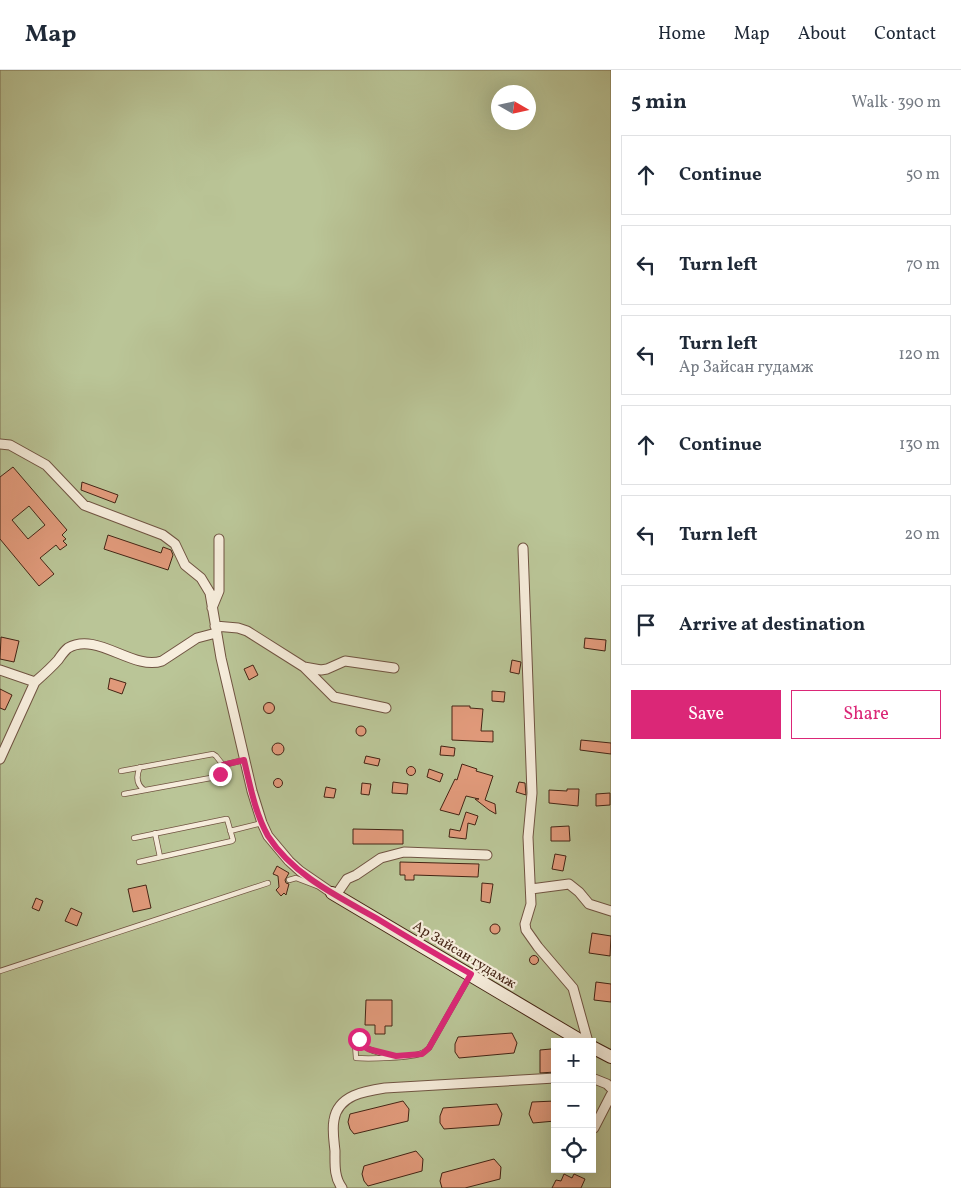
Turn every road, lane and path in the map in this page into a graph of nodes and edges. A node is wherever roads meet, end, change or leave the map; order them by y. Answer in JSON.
{"nodes":[{"id":1,"x":0,"y":444,"type":"edge"},
{"id":2,"x":219,"y":539,"type":"dead end"},
{"id":3,"x":523,"y":548,"type":"dead end"},
{"id":4,"x":212,"y":608,"type":"junction"},
{"id":5,"x":215,"y":630,"type":"junction"},
{"id":6,"x":304,"y":667,"type":"junction"},
{"id":7,"x":394,"y":668,"type":"dead end"},
{"id":8,"x":0,"y":670,"type":"edge"},
{"id":9,"x":35,"y":682,"type":"junction"},
{"id":10,"x":386,"y":708,"type":"dead end"},
{"id":11,"x":0,"y":759,"type":"edge"},
{"id":12,"x":244,"y":760,"type":"junction"},
{"id":13,"x":223,"y":765,"type":"junction"},
{"id":14,"x":140,"y":767,"type":"junction"},
{"id":15,"x":121,"y":771,"type":"dead end"},
{"id":16,"x":144,"y":790,"type":"junction"},
{"id":17,"x":124,"y":794,"type":"dead end"},
{"id":18,"x":262,"y":822,"type":"junction"},
{"id":19,"x":230,"y":831,"type":"junction"},
{"id":20,"x":155,"y":833,"type":"junction"},
{"id":21,"x":134,"y":838,"type":"dead end"},
{"id":22,"x":486,"y":855,"type":"dead end"},
{"id":23,"x":160,"y":857,"type":"junction"},
{"id":24,"x":139,"y":862,"type":"dead end"},
{"id":25,"x":289,"y":880,"type":"dead end"},
{"id":26,"x":268,"y":883,"type":"dead end"},
{"id":27,"x":531,"y":889,"type":"junction"},
{"id":28,"x":334,"y":894,"type":"junction"},
{"id":29,"x":611,"y":911,"type":"edge"},
{"id":30,"x":0,"y":971,"type":"edge"},
{"id":31,"x":471,"y":974,"type":"junction"},
{"id":32,"x":576,"y":1038,"type":"edge"},
{"id":33,"x":587,"y":1038,"type":"edge"},
{"id":34,"x":596,"y":1049,"type":"edge"},
{"id":35,"x":396,"y":1056,"type":"junction"},
{"id":36,"x":611,"y":1057,"type":"edge"},
{"id":37,"x":551,"y":1078,"type":"edge"},
{"id":38,"x":596,"y":1080,"type":"edge"},
{"id":39,"x":611,"y":1088,"type":"edge"},
{"id":40,"x":611,"y":1094,"type":"edge"},
{"id":41,"x":596,"y":1124,"type":"edge"},
{"id":42,"x":342,"y":1188,"type":"edge"}],
"edges":[{"from":1,"to":4,"type":"street"},
{"from":2,"to":4,"type":"street"},
{"from":3,"to":27,"type":"street"},
{"from":4,"to":5,"type":"street"},
{"from":5,"to":6,"type":"street"},
{"from":5,"to":9,"type":"street"},
{"from":5,"to":12,"type":"street"},
{"from":6,"to":7,"type":"street"},
{"from":6,"to":10,"type":"street"},
{"from":8,"to":9,"type":"street"},
{"from":9,"to":11,"type":"street"},
{"from":12,"to":13,"type":"lane"},
{"from":12,"to":18,"type":"street"},
{"from":13,"to":14,"type":"lane"},
{"from":13,"to":16,"type":"lane"},
{"from":14,"to":15,"type":"lane"},
{"from":14,"to":16,"type":"lane"},
{"from":16,"to":17,"type":"lane"},
{"from":18,"to":19,"type":"lane"},
{"from":18,"to":28,"type":"street"},
{"from":19,"to":20,"type":"lane"},
{"from":19,"to":23,"type":"lane"},
{"from":20,"to":21,"type":"lane"},
{"from":20,"to":23,"type":"lane"},
{"from":22,"to":28,"type":"street"},
{"from":23,"to":24,"type":"lane"},
{"from":25,"to":28,"type":"lane"},
{"from":26,"to":30,"type":"lane"},
{"from":27,"to":29,"type":"street"},
{"from":27,"to":33,"type":"street"},
{"from":28,"to":31,"type":"street","name":"Ар Зайсан гудамж"},
{"from":31,"to":32,"type":"street","name":"Ар Зайсан гудамж"},
{"from":31,"to":35,"type":"lane"},
{"from":34,"to":36,"type":"street"},
{"from":35,"to":35,"type":"lane"},
{"from":37,"to":42,"type":"street"},
{"from":38,"to":39,"type":"street"},
{"from":40,"to":41,"type":"street"}]}
